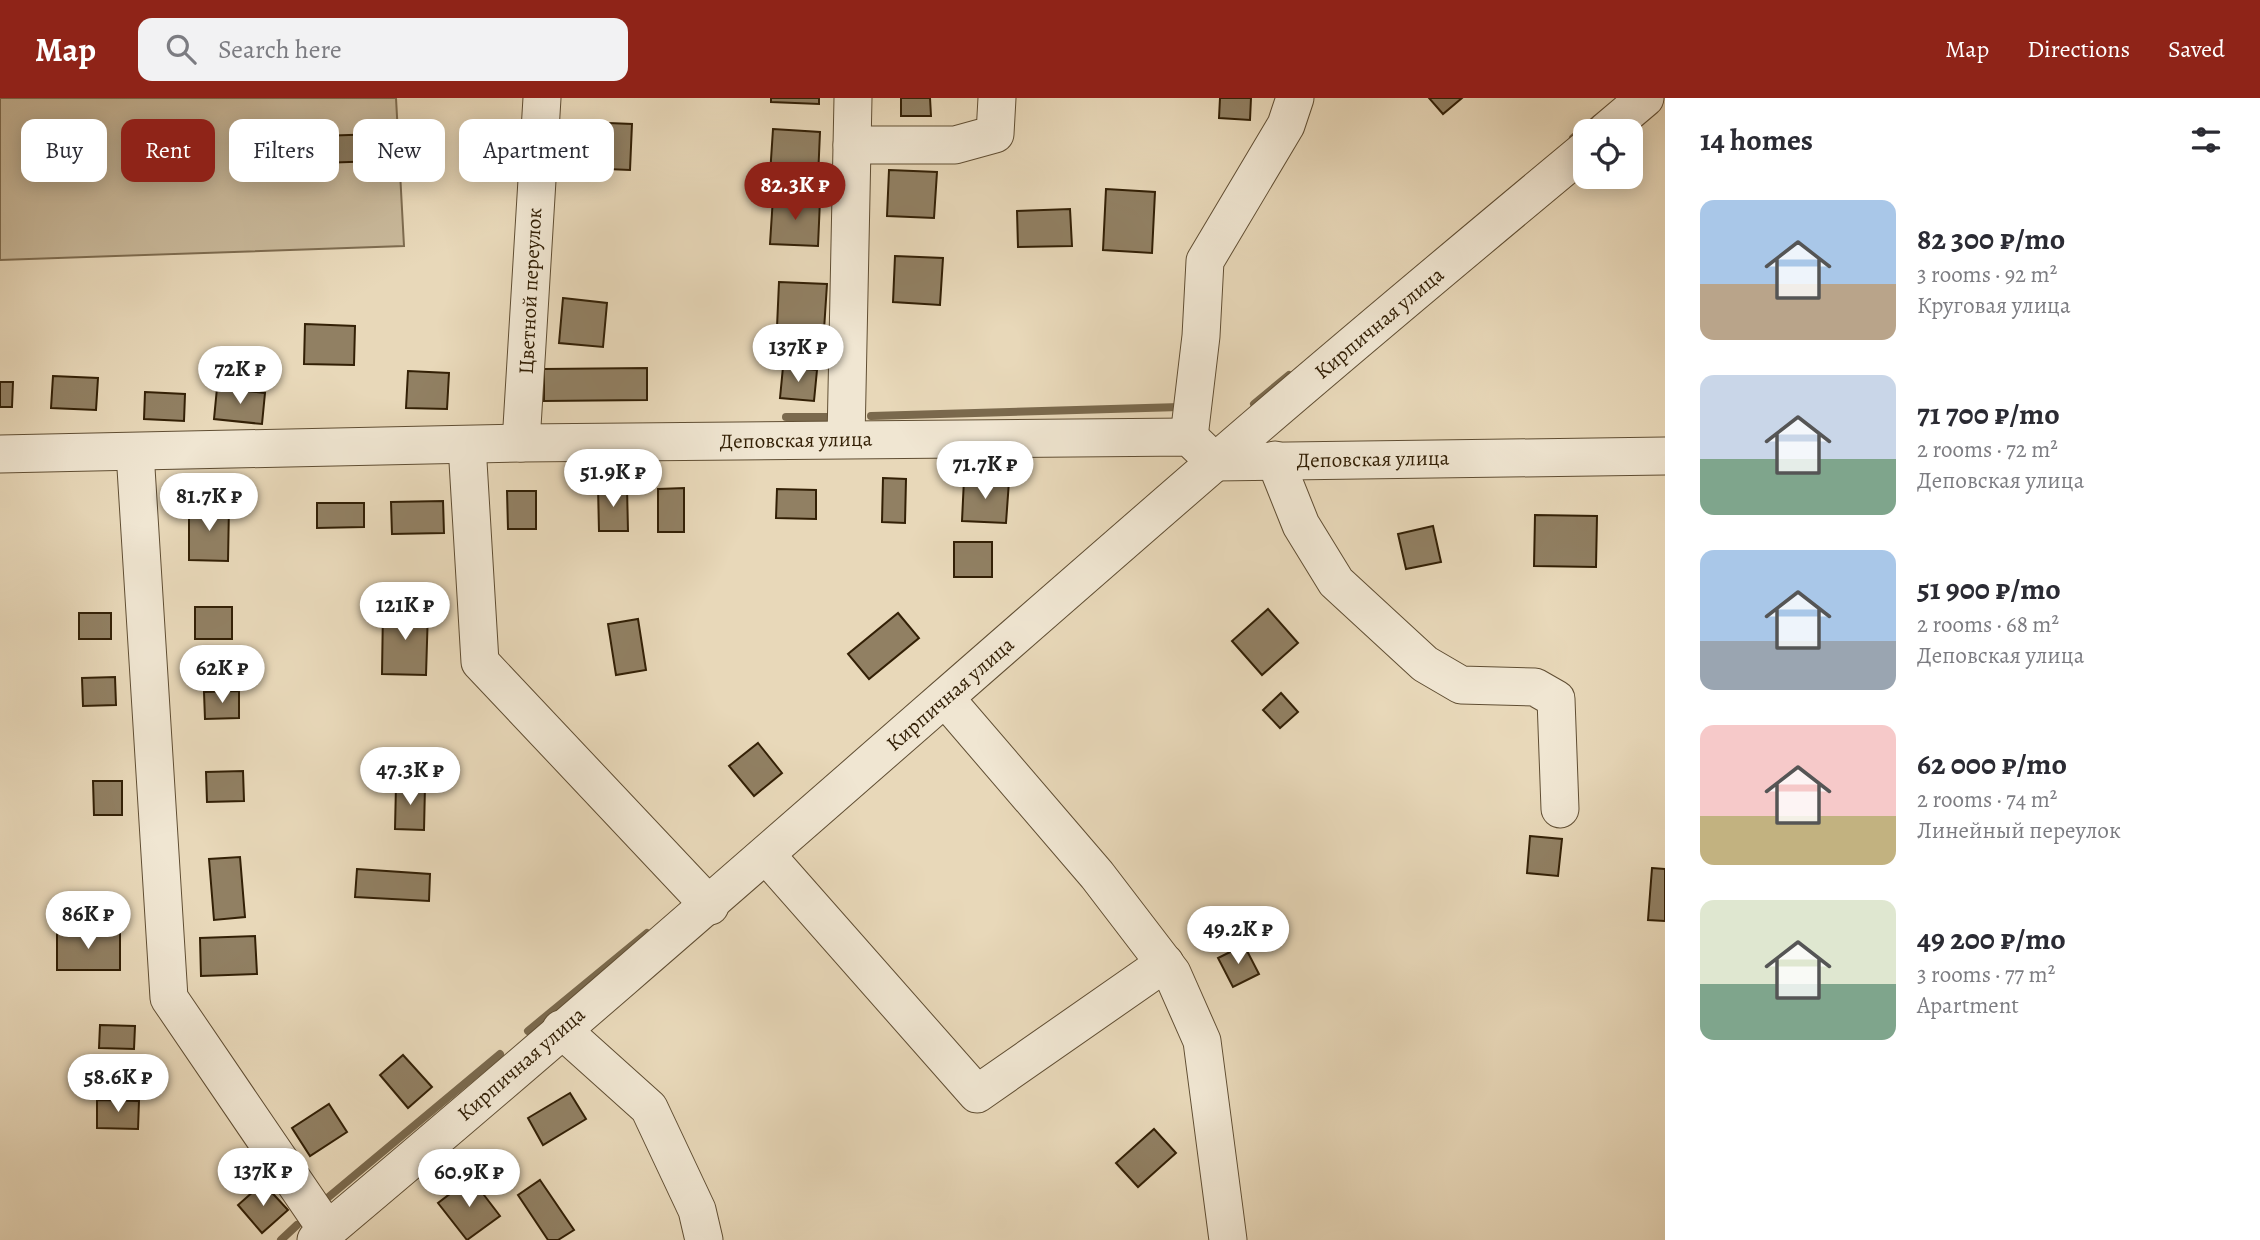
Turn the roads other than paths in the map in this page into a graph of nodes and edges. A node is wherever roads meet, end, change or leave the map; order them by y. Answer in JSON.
{"nodes":[{"id":1,"x":542,"y":98,"type":"edge"},
{"id":2,"x":853,"y":98,"type":"edge"},
{"id":3,"x":997,"y":98,"type":"edge"},
{"id":4,"x":1295,"y":98,"type":"edge"},
{"id":5,"x":1645,"y":98,"type":"edge"},
{"id":6,"x":1620,"y":119,"type":"edge"},
{"id":7,"x":852,"y":145,"type":"junction"},
{"id":8,"x":1573,"y":160,"type":"edge"},
{"id":9,"x":1189,"y":437,"type":"junction"},
{"id":10,"x":846,"y":439,"type":"junction"},
{"id":11,"x":521,"y":443,"type":"junction"},
{"id":12,"x":467,"y":445,"type":"junction"},
{"id":13,"x":135,"y":452,"type":"junction"},
{"id":14,"x":0,"y":454,"type":"edge"},
{"id":15,"x":1665,"y":456,"type":"edge"},
{"id":16,"x":1275,"y":460,"type":"junction"},
{"id":17,"x":1214,"y":462,"type":"junction"},
{"id":18,"x":945,"y":698,"type":"junction"},
{"id":19,"x":1560,"y":809,"type":"dead end"},
{"id":20,"x":767,"y":856,"type":"junction"},
{"id":21,"x":710,"y":906,"type":"junction"},
{"id":22,"x":1165,"y":963,"type":"junction"},
{"id":23,"x":561,"y":1029,"type":"junction"},
{"id":24,"x":321,"y":1235,"type":"edge"},
{"id":25,"x":704,"y":1240,"type":"edge"},
{"id":26,"x":1228,"y":1240,"type":"edge"}],
"edges":[{"from":1,"to":11,"type":"street","name":"Цветной переулок"},
{"from":2,"to":7,"type":"street"},
{"from":3,"to":7,"type":"street"},
{"from":4,"to":9,"type":"street"},
{"from":5,"to":6,"type":"street"},
{"from":7,"to":10,"type":"street"},
{"from":8,"to":17,"type":"street","name":"Кирпичная улица"},
{"from":9,"to":10,"type":"street","name":"Деповская улица"},
{"from":9,"to":17,"type":"street"},
{"from":10,"to":11,"type":"street","name":"Деповская улица"},
{"from":11,"to":12,"type":"street","name":"Деповская улица"},
{"from":12,"to":13,"type":"street","name":"Деповская улица"},
{"from":12,"to":21,"type":"street"},
{"from":13,"to":14,"type":"street","name":"Деповская улица"},
{"from":13,"to":24,"type":"street"},
{"from":15,"to":16,"type":"street","name":"Деповская улица"},
{"from":16,"to":17,"type":"street","name":"Деповская улица"},
{"from":16,"to":19,"type":"street"},
{"from":17,"to":18,"type":"street","name":"Кирпичная улица"},
{"from":18,"to":20,"type":"street","name":"Кирпичная улица"},
{"from":18,"to":22,"type":"street"},
{"from":20,"to":21,"type":"street","name":"Кирпичная улица"},
{"from":20,"to":22,"type":"street"},
{"from":21,"to":23,"type":"street","name":"Кирпичная улица"},
{"from":22,"to":26,"type":"street"},
{"from":23,"to":24,"type":"street","name":"Кирпичная улица"},
{"from":23,"to":25,"type":"street"}]}
